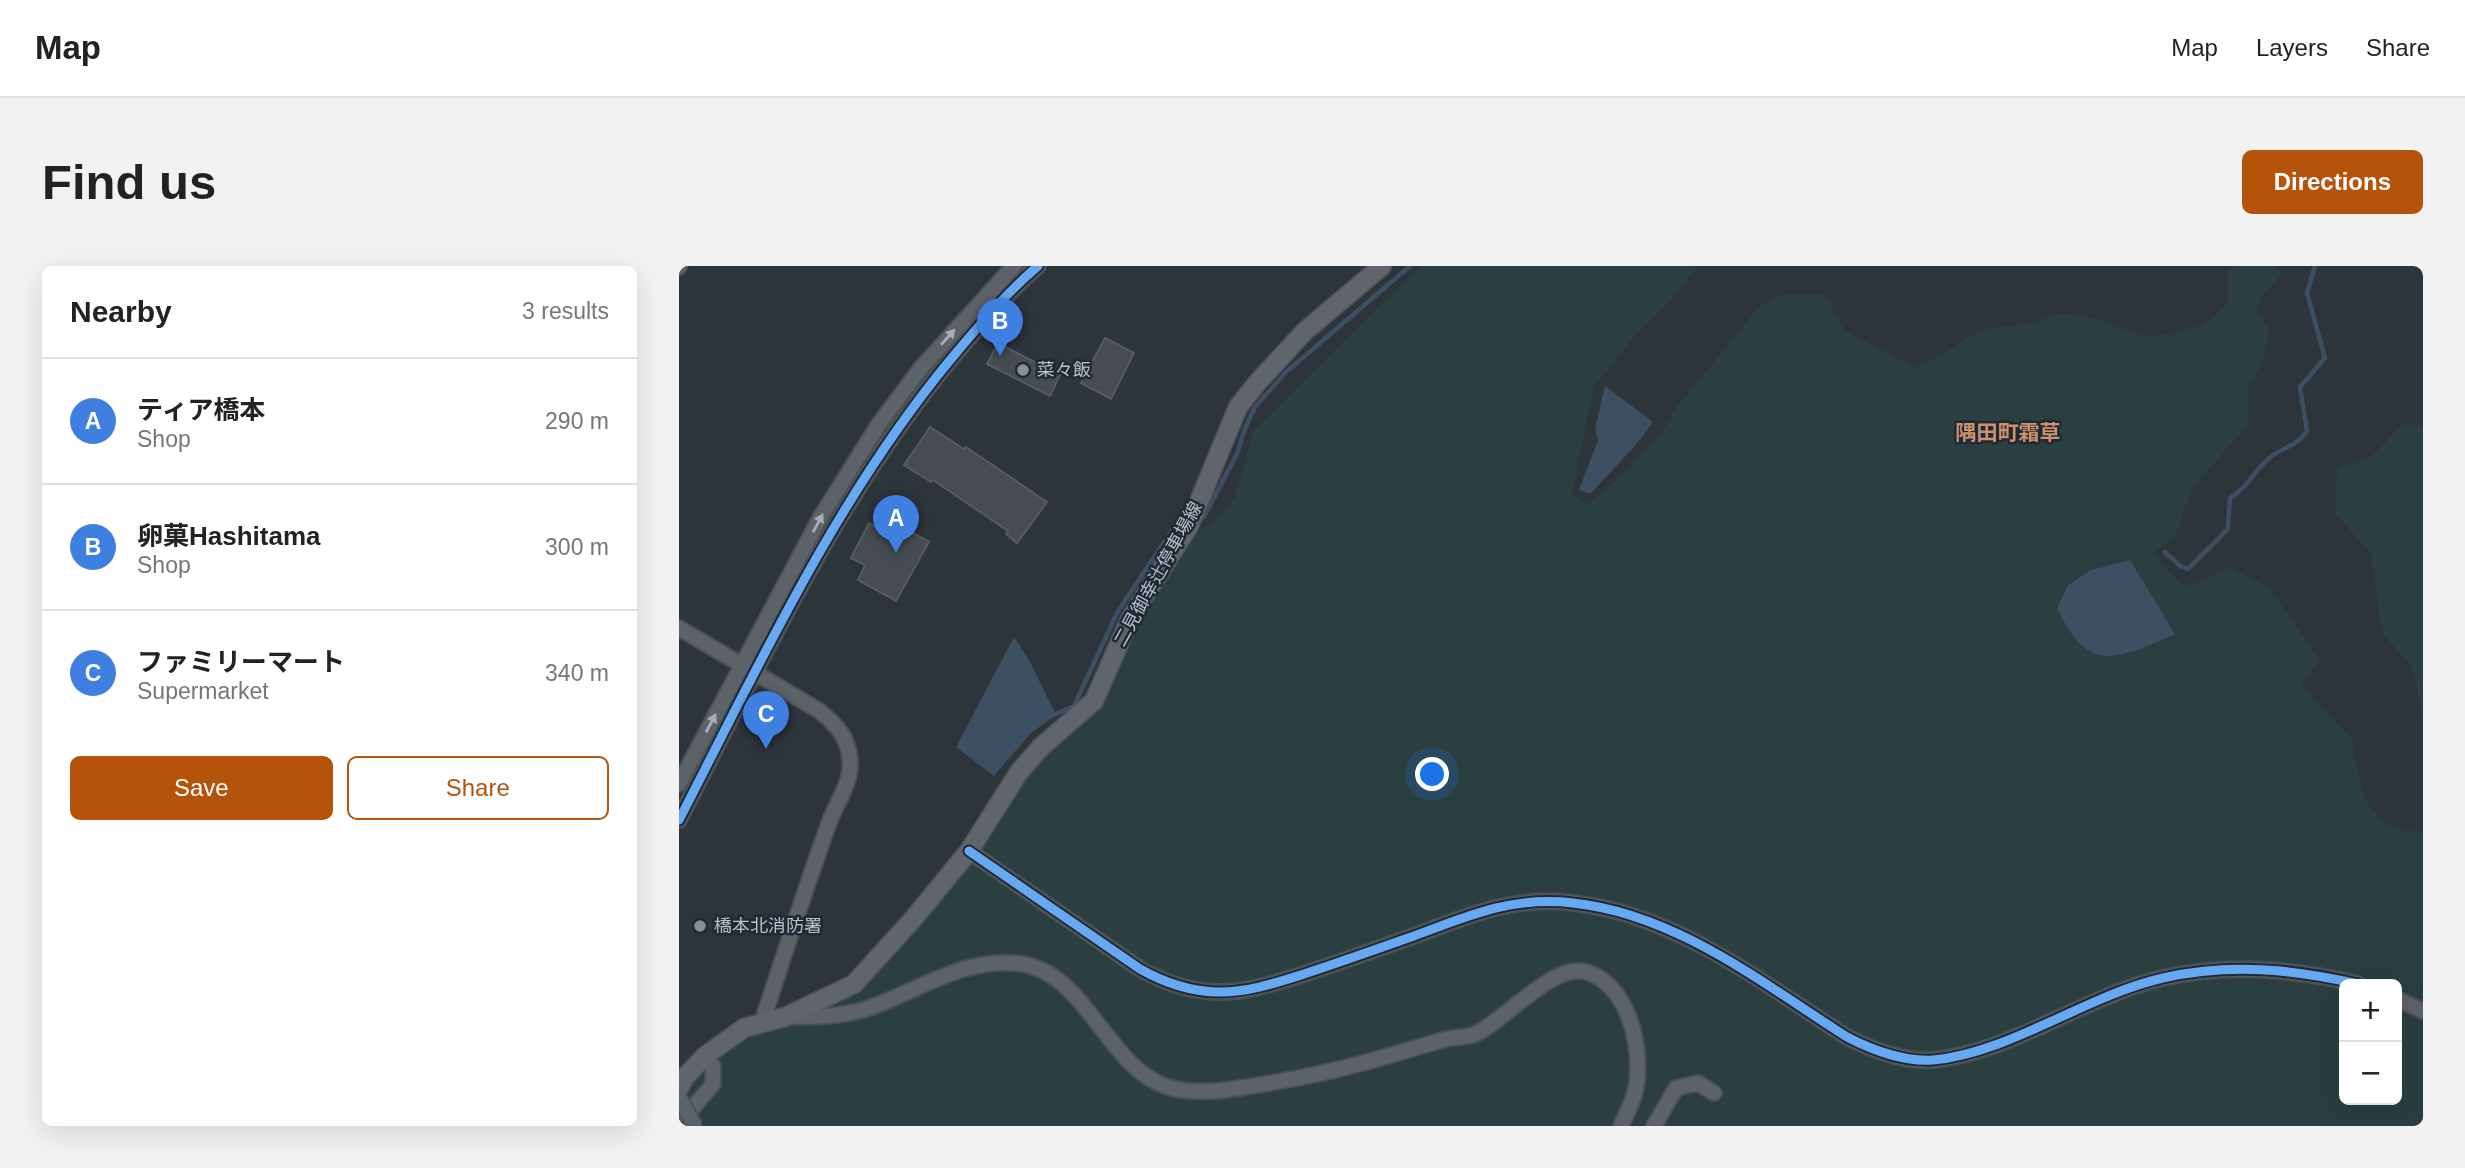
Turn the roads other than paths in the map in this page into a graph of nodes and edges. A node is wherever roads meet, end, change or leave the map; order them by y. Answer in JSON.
{"nodes":[{"id":1,"x":1014,"y":266,"type":"edge"},
{"id":2,"x":1038,"y":266,"type":"edge"},
{"id":3,"x":1382,"y":266,"type":"edge"},
{"id":4,"x":679,"y":628,"type":"edge"},
{"id":5,"x":740,"y":666,"type":"junction"},
{"id":6,"x":754,"y":673,"type":"junction"},
{"id":7,"x":679,"y":784,"type":"edge"},
{"id":8,"x":679,"y":820,"type":"edge"},
{"id":9,"x":969,"y":851,"type":"junction"},
{"id":10,"x":2339,"y":980,"type":"edge"},
{"id":11,"x":2402,"y":1001,"type":"edge"},
{"id":12,"x":2423,"y":1011,"type":"edge"},
{"id":13,"x":785,"y":1017,"type":"junction"},
{"id":14,"x":762,"y":1022,"type":"junction"},
{"id":15,"x":705,"y":1056,"type":"junction"},
{"id":16,"x":679,"y":1088,"type":"edge"},
{"id":17,"x":1714,"y":1093,"type":"dead end"},
{"id":18,"x":679,"y":1097,"type":"edge"},
{"id":19,"x":679,"y":1124,"type":"edge"},
{"id":20,"x":695,"y":1126,"type":"edge"},
{"id":21,"x":1621,"y":1126,"type":"edge"},
{"id":22,"x":1654,"y":1126,"type":"edge"}],
"edges":[{"from":5,"to":1,"type":"street","one_way":true},
{"from":2,"to":6,"type":"street"},
{"from":3,"to":9,"type":"main road","name":"二見御幸辻停車場線"},
{"from":4,"to":5,"type":"street"},
{"from":5,"to":6,"type":"street"},
{"from":7,"to":5,"type":"street","one_way":true},
{"from":6,"to":8,"type":"street"},
{"from":6,"to":14,"type":"street"},
{"from":9,"to":10,"type":"street"},
{"from":9,"to":13,"type":"main road","name":"二見御幸辻停車場線"},
{"from":11,"to":12,"type":"street"},
{"from":13,"to":14,"type":"main road","name":"二見御幸辻停車場線"},
{"from":13,"to":21,"type":"street"},
{"from":14,"to":15,"type":"main road","name":"二見御幸辻停車場線"},
{"from":15,"to":16,"type":"main road","name":"二見御幸辻停車場線"},
{"from":15,"to":19,"type":"street"},
{"from":17,"to":22,"type":"street"},
{"from":18,"to":20,"type":"street","bridge":true}]}
